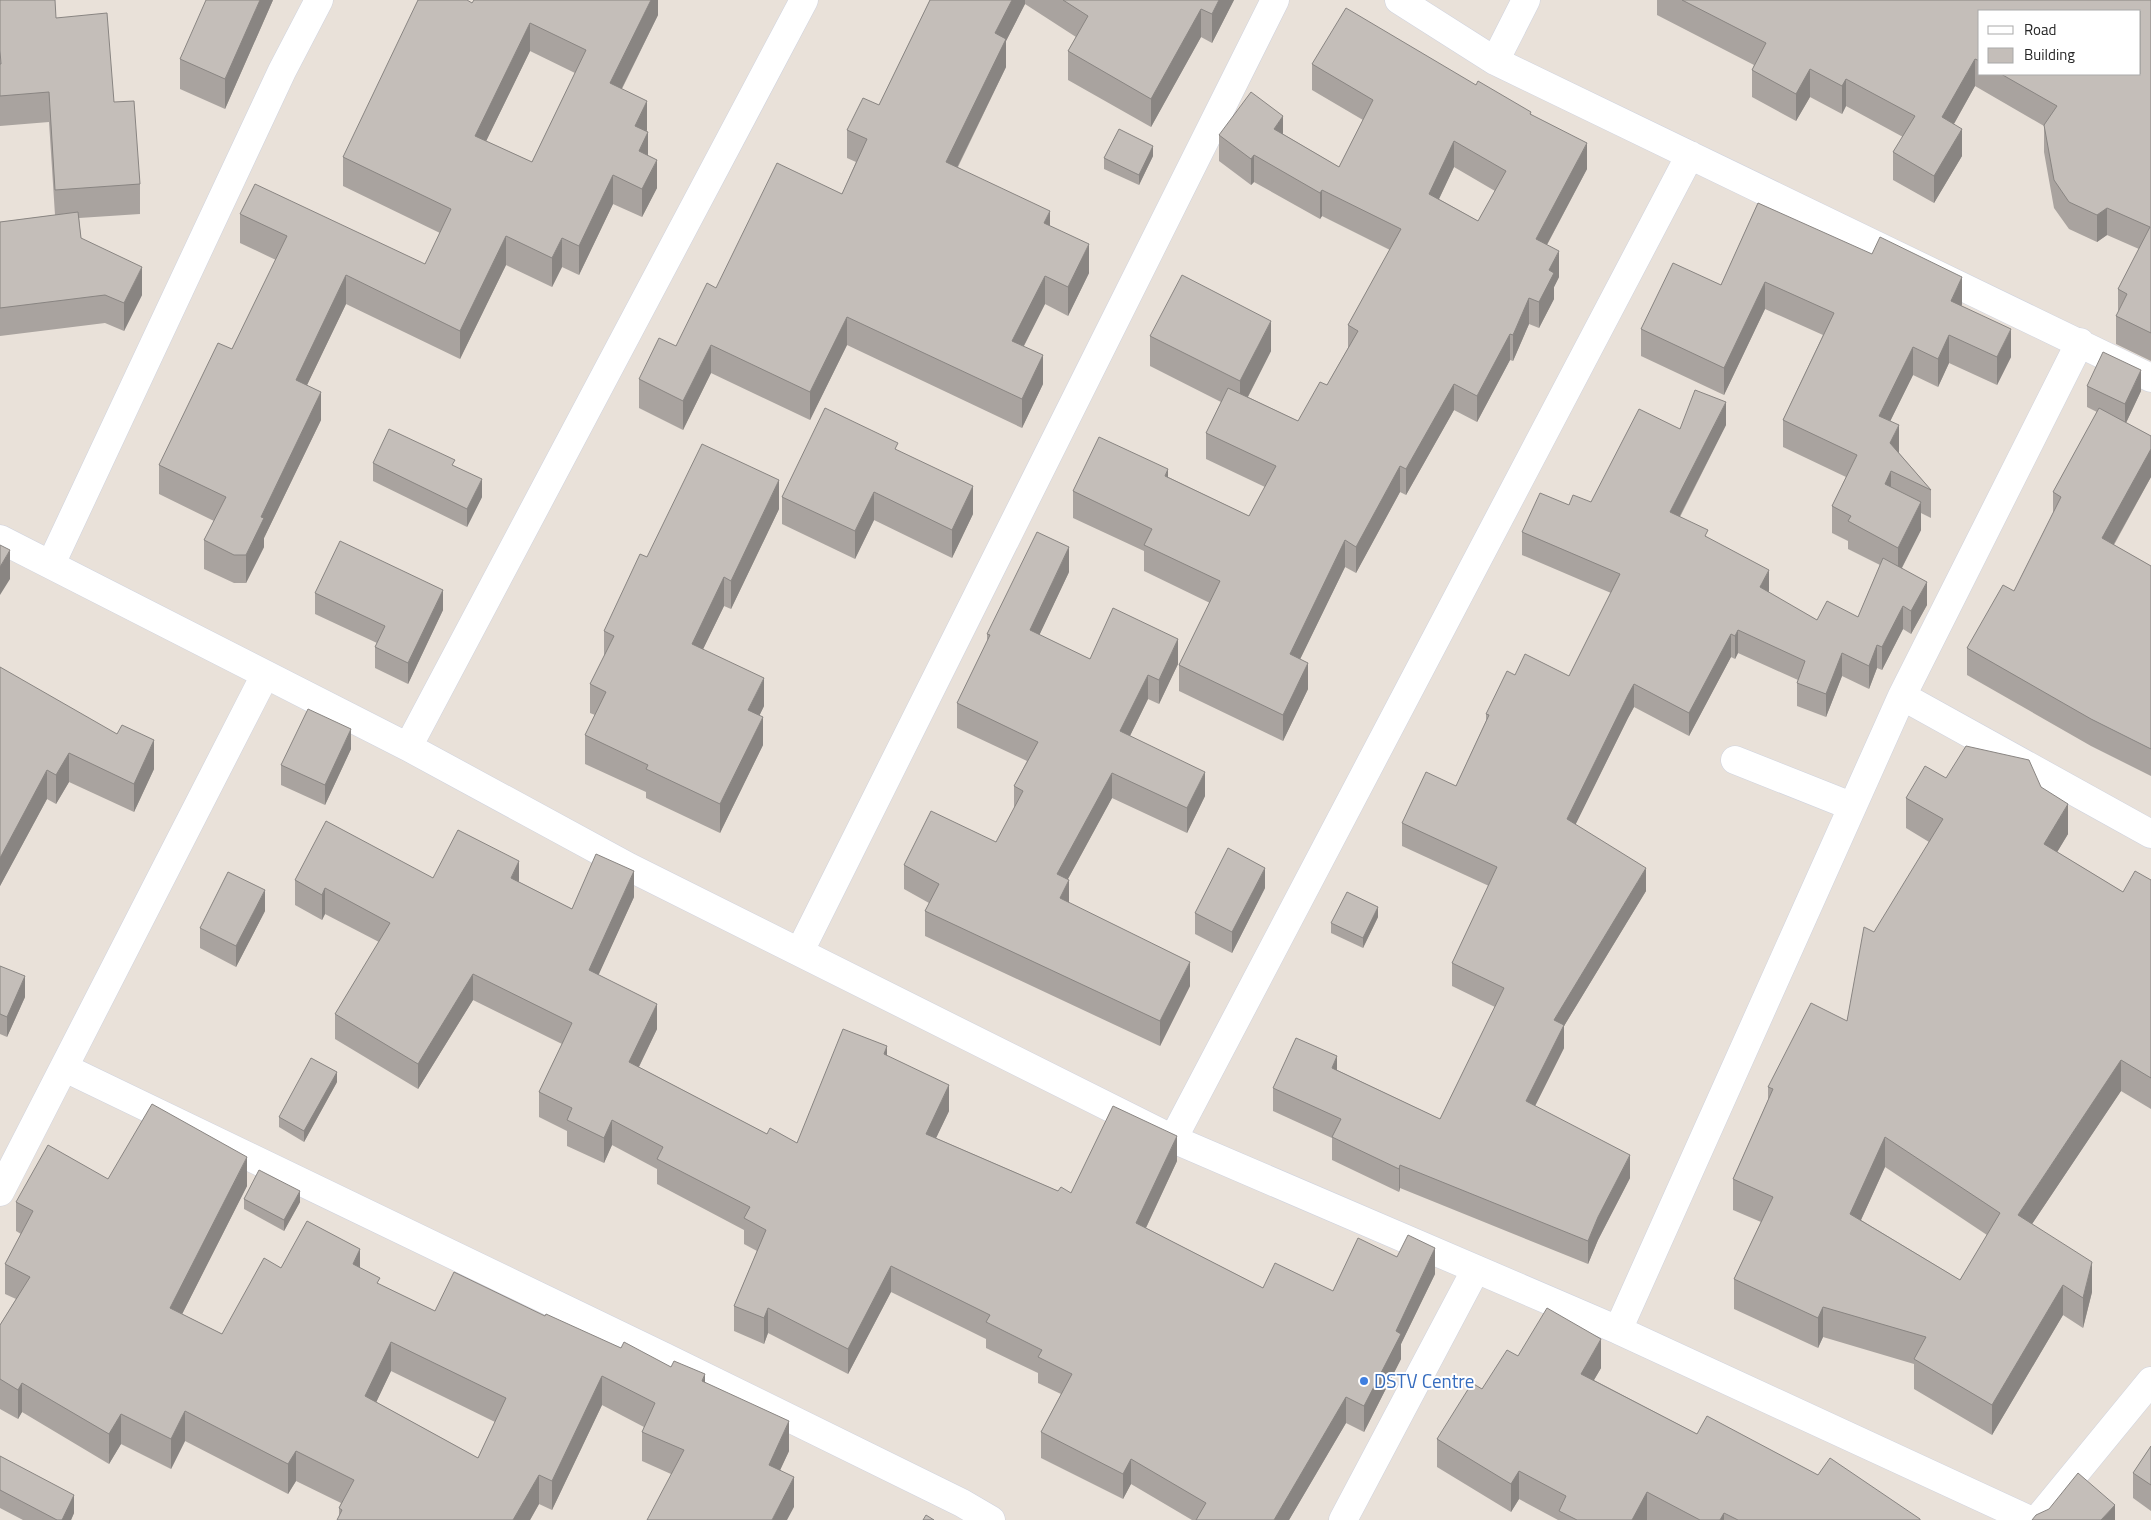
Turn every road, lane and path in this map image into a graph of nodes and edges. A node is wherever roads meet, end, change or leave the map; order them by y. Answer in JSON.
{"nodes":[{"id":1,"x":319,"y":0,"type":"edge"},
{"id":2,"x":804,"y":0,"type":"edge"},
{"id":3,"x":1275,"y":0,"type":"edge"},
{"id":4,"x":1399,"y":0,"type":"edge"},
{"id":5,"x":1526,"y":0,"type":"edge"},
{"id":6,"x":1495,"y":61,"type":"junction"},
{"id":7,"x":1690,"y":155,"type":"junction"},
{"id":8,"x":2080,"y":342,"type":"junction"},
{"id":9,"x":2151,"y":378,"type":"edge"},
{"id":10,"x":0,"y":539,"type":"edge"},
{"id":11,"x":51,"y":564,"type":"junction"},
{"id":12,"x":265,"y":674,"type":"junction"},
{"id":13,"x":1902,"y":696,"type":"junction"},
{"id":14,"x":408,"y":747,"type":"junction"},
{"id":15,"x":1735,"y":760,"type":"dead end"},
{"id":16,"x":1851,"y":806,"type":"junction"},
{"id":17,"x":2151,"y":834,"type":"edge"},
{"id":18,"x":800,"y":951,"type":"junction"},
{"id":19,"x":65,"y":1068,"type":"junction"},
{"id":20,"x":1173,"y":1139,"type":"junction"},
{"id":21,"x":0,"y":1192,"type":"edge"},
{"id":22,"x":1476,"y":1269,"type":"junction"},
{"id":23,"x":1618,"y":1330,"type":"junction"},
{"id":24,"x":2151,"y":1380,"type":"edge"},
{"id":25,"x":991,"y":1520,"type":"edge"},
{"id":26,"x":1343,"y":1520,"type":"edge"},
{"id":27,"x":2030,"y":1520,"type":"edge"},
{"id":28,"x":2037,"y":1520,"type":"edge"}],
"edges":[{"from":1,"to":11,"type":"street"},
{"from":2,"to":14,"type":"street"},
{"from":3,"to":18,"type":"street"},
{"from":4,"to":6,"type":"street"},
{"from":5,"to":6,"type":"street"},
{"from":6,"to":7,"type":"street"},
{"from":7,"to":8,"type":"street"},
{"from":7,"to":20,"type":"street"},
{"from":8,"to":9,"type":"street"},
{"from":8,"to":13,"type":"street"},
{"from":10,"to":11,"type":"street"},
{"from":11,"to":12,"type":"street"},
{"from":12,"to":14,"type":"street"},
{"from":12,"to":19,"type":"street"},
{"from":13,"to":16,"type":"street"},
{"from":13,"to":17,"type":"street"},
{"from":14,"to":18,"type":"street"},
{"from":15,"to":16,"type":"street"},
{"from":16,"to":23,"type":"street"},
{"from":18,"to":20,"type":"street"},
{"from":19,"to":21,"type":"street"},
{"from":19,"to":25,"type":"street"},
{"from":20,"to":22,"type":"street"},
{"from":22,"to":23,"type":"street"},
{"from":22,"to":26,"type":"street"},
{"from":23,"to":27,"type":"street"},
{"from":24,"to":28,"type":"street"}]}
